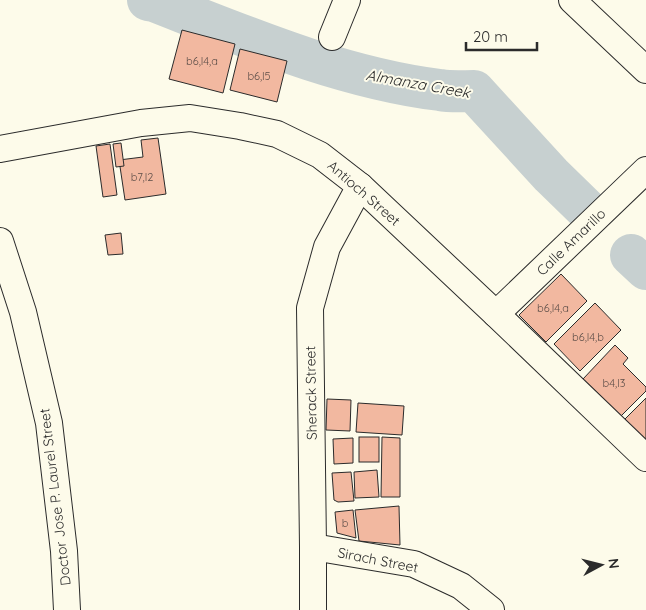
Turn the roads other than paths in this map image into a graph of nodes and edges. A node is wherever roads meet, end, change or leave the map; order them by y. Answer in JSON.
{"nodes":[{"id":1,"x":346,"y":0,"type":"edge"},
{"id":2,"x":572,"y":0,"type":"edge"},
{"id":3,"x":332,"y":37,"type":"dead end"},
{"id":4,"x":646,"y":70,"type":"edge"},
{"id":5,"x":0,"y":149,"type":"edge"},
{"id":6,"x":646,"y":170,"type":"edge"},
{"id":7,"x":360,"y":186,"type":"junction"},
{"id":8,"x":0,"y":241,"type":"edge"},
{"id":9,"x":496,"y":314,"type":"junction"},
{"id":10,"x":646,"y":458,"type":"edge"},
{"id":11,"x":313,"y":547,"type":"junction"},
{"id":12,"x":67,"y":610,"type":"edge"},
{"id":13,"x":313,"y":610,"type":"edge"},
{"id":14,"x":491,"y":610,"type":"edge"}],
"edges":[{"from":1,"to":3,"type":"street"},
{"from":2,"to":4,"type":"street"},
{"from":5,"to":7,"type":"street","name":"Antioch Street"},
{"from":6,"to":9,"type":"street","name":"Calle Amarillo"},
{"from":7,"to":9,"type":"street","name":"Antioch Street"},
{"from":7,"to":11,"type":"street","name":"Sherack Street"},
{"from":8,"to":12,"type":"street","name":"Doctor Jose P. Laurel Street"},
{"from":9,"to":10,"type":"street","name":"Antioch Street"},
{"from":11,"to":13,"type":"street","name":"Sherack Street"},
{"from":11,"to":14,"type":"street","name":"Sirach Street"}]}
